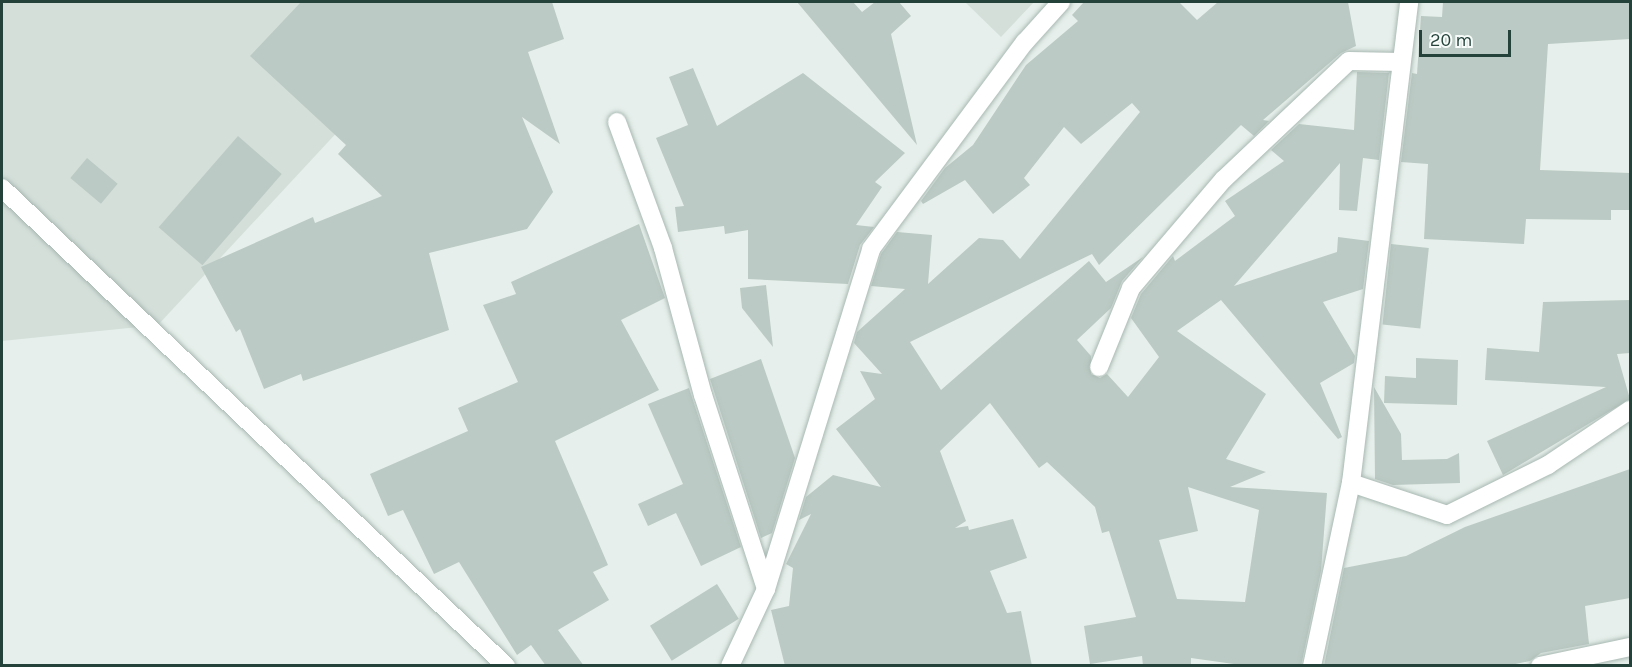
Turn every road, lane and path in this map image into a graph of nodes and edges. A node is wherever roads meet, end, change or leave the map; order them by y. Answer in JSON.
{"nodes":[{"id":1,"x":1061,"y":2,"type":"edge"},
{"id":2,"x":1409,"y":2,"type":"edge"},
{"id":3,"x":1401,"y":62,"type":"junction"},
{"id":4,"x":617,"y":122,"type":"dead end"},
{"id":5,"x":2,"y":188,"type":"edge"},
{"id":6,"x":1099,"y":367,"type":"dead end"},
{"id":7,"x":1630,"y":410,"type":"edge"},
{"id":8,"x":1351,"y":483,"type":"junction"},
{"id":9,"x":766,"y":589,"type":"junction"},
{"id":10,"x":1630,"y":647,"type":"edge"},
{"id":11,"x":506,"y":666,"type":"edge"},
{"id":12,"x":730,"y":666,"type":"edge"},
{"id":13,"x":1312,"y":666,"type":"edge"},
{"id":14,"x":1540,"y":666,"type":"edge"}],
"edges":[{"from":1,"to":9,"type":"street"},
{"from":2,"to":3,"type":"street"},
{"from":3,"to":6,"type":"street"},
{"from":3,"to":8,"type":"street"},
{"from":4,"to":9,"type":"street"},
{"from":5,"to":11,"type":"street"},
{"from":7,"to":8,"type":"street"},
{"from":8,"to":13,"type":"street"},
{"from":9,"to":12,"type":"street"},
{"from":10,"to":14,"type":"street"}]}
